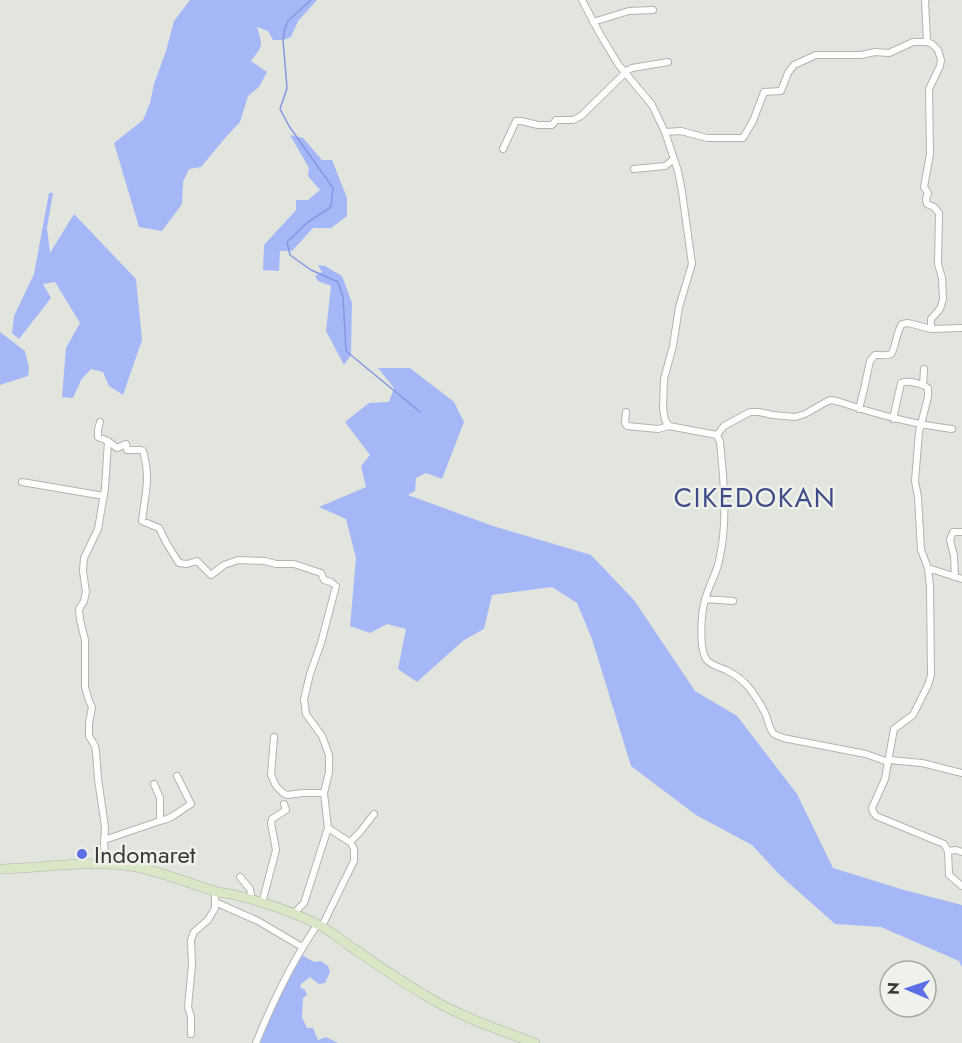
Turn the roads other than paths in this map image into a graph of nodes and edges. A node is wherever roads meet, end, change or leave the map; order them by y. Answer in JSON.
{"nodes":[{"id":1,"x":582,"y":0,"type":"edge"},
{"id":2,"x":636,"y":0,"type":"edge"},
{"id":3,"x":925,"y":0,"type":"edge"},
{"id":4,"x":637,"y":10,"type":"junction"},
{"id":5,"x":653,"y":10,"type":"dead end"},
{"id":6,"x":593,"y":22,"type":"junction"},
{"id":7,"x":927,"y":42,"type":"junction"},
{"id":8,"x":668,"y":62,"type":"dead end"},
{"id":9,"x":624,"y":72,"type":"junction"},
{"id":10,"x":665,"y":132,"type":"junction"},
{"id":11,"x":503,"y":148,"type":"dead end"},
{"id":12,"x":674,"y":159,"type":"junction"},
{"id":13,"x":634,"y":169,"type":"dead end"},
{"id":14,"x":962,"y":328,"type":"edge"},
{"id":15,"x":931,"y":329,"type":"junction"},
{"id":16,"x":924,"y":369,"type":"dead end"},
{"id":17,"x":923,"y":385,"type":"junction"},
{"id":18,"x":859,"y":409,"type":"junction"},
{"id":19,"x":626,"y":412,"type":"dead end"},
{"id":20,"x":893,"y":419,"type":"junction"},
{"id":21,"x":100,"y":422,"type":"dead end"},
{"id":22,"x":921,"y":425,"type":"junction"},
{"id":23,"x":669,"y":426,"type":"junction"},
{"id":24,"x":952,"y":429,"type":"dead end"},
{"id":25,"x":717,"y":435,"type":"junction"},
{"id":26,"x":108,"y":441,"type":"junction"},
{"id":27,"x":22,"y":482,"type":"dead end"},
{"id":28,"x":104,"y":496,"type":"junction"},
{"id":29,"x":962,"y":532,"type":"edge"},
{"id":30,"x":928,"y":568,"type":"junction"},
{"id":31,"x":954,"y":577,"type":"junction"},
{"id":32,"x":962,"y":579,"type":"edge"},
{"id":33,"x":705,"y":599,"type":"junction"},
{"id":34,"x":733,"y":601,"type":"dead end"},
{"id":35,"x":274,"y":736,"type":"dead end"},
{"id":36,"x":889,"y":761,"type":"junction"},
{"id":37,"x":962,"y":773,"type":"edge"},
{"id":38,"x":177,"y":776,"type":"dead end"},
{"id":39,"x":154,"y":784,"type":"dead end"},
{"id":40,"x":324,"y":793,"type":"junction"},
{"id":41,"x":284,"y":804,"type":"dead end"},
{"id":42,"x":374,"y":814,"type":"dead end"},
{"id":43,"x":160,"y":821,"type":"junction"},
{"id":44,"x":328,"y":828,"type":"junction"},
{"id":45,"x":104,"y":840,"type":"junction"},
{"id":46,"x":350,"y":842,"type":"junction"},
{"id":47,"x":948,"y":851,"type":"junction"},
{"id":48,"x":962,"y":852,"type":"edge"},
{"id":49,"x":107,"y":865,"type":"junction"},
{"id":50,"x":0,"y":869,"type":"edge"},
{"id":51,"x":240,"y":878,"type":"dead end"},
{"id":52,"x":962,"y":886,"type":"edge"},
{"id":53,"x":215,"y":897,"type":"junction"},
{"id":54,"x":252,"y":900,"type":"junction"},
{"id":55,"x":262,"y":903,"type":"junction"},
{"id":56,"x":293,"y":914,"type":"junction"},
{"id":57,"x":320,"y":925,"type":"junction"},
{"id":58,"x":302,"y":947,"type":"junction"},
{"id":59,"x":191,"y":1034,"type":"dead end"},
{"id":60,"x":532,"y":1042,"type":"edge"},
{"id":61,"x":256,"y":1043,"type":"edge"}],
"edges":[{"from":1,"to":6,"type":"street"},
{"from":2,"to":4,"type":"street"},
{"from":3,"to":7,"type":"street"},
{"from":4,"to":5,"type":"street"},
{"from":4,"to":6,"type":"street"},
{"from":6,"to":9,"type":"street"},
{"from":7,"to":10,"type":"street"},
{"from":7,"to":15,"type":"street"},
{"from":8,"to":9,"type":"street"},
{"from":9,"to":10,"type":"street"},
{"from":9,"to":11,"type":"street"},
{"from":10,"to":12,"type":"street"},
{"from":12,"to":13,"type":"street"},
{"from":12,"to":23,"type":"street"},
{"from":14,"to":15,"type":"street"},
{"from":15,"to":18,"type":"street"},
{"from":16,"to":17,"type":"street"},
{"from":17,"to":20,"type":"street"},
{"from":17,"to":22,"type":"street"},
{"from":18,"to":20,"type":"street"},
{"from":18,"to":25,"type":"street"},
{"from":19,"to":23,"type":"street"},
{"from":20,"to":22,"type":"street"},
{"from":21,"to":26,"type":"street"},
{"from":22,"to":24,"type":"street"},
{"from":22,"to":30,"type":"street"},
{"from":23,"to":25,"type":"street"},
{"from":25,"to":33,"type":"street"},
{"from":26,"to":28,"type":"street"},
{"from":26,"to":40,"type":"street"},
{"from":27,"to":28,"type":"street"},
{"from":28,"to":45,"type":"street"},
{"from":29,"to":31,"type":"street"},
{"from":30,"to":31,"type":"street"},
{"from":30,"to":36,"type":"street"},
{"from":31,"to":32,"type":"street"},
{"from":33,"to":34,"type":"street"},
{"from":33,"to":36,"type":"street"},
{"from":35,"to":40,"type":"street"},
{"from":36,"to":37,"type":"street"},
{"from":36,"to":47,"type":"street"},
{"from":38,"to":43,"type":"street"},
{"from":39,"to":43,"type":"street"},
{"from":40,"to":44,"type":"street"},
{"from":41,"to":55,"type":"street"},
{"from":42,"to":46,"type":"street"},
{"from":43,"to":45,"type":"street"},
{"from":44,"to":46,"type":"street"},
{"from":44,"to":56,"type":"street"},
{"from":45,"to":49,"type":"street"},
{"from":46,"to":57,"type":"street"},
{"from":47,"to":48,"type":"street"},
{"from":47,"to":52,"type":"street"},
{"from":49,"to":50,"type":"main road"},
{"from":49,"to":53,"type":"main road"},
{"from":51,"to":54,"type":"street"},
{"from":53,"to":54,"type":"main road"},
{"from":53,"to":58,"type":"street"},
{"from":53,"to":59,"type":"street"},
{"from":54,"to":55,"type":"main road"},
{"from":55,"to":56,"type":"main road"},
{"from":56,"to":57,"type":"main road"},
{"from":57,"to":58,"type":"street"},
{"from":57,"to":60,"type":"main road"},
{"from":58,"to":61,"type":"street"}]}
